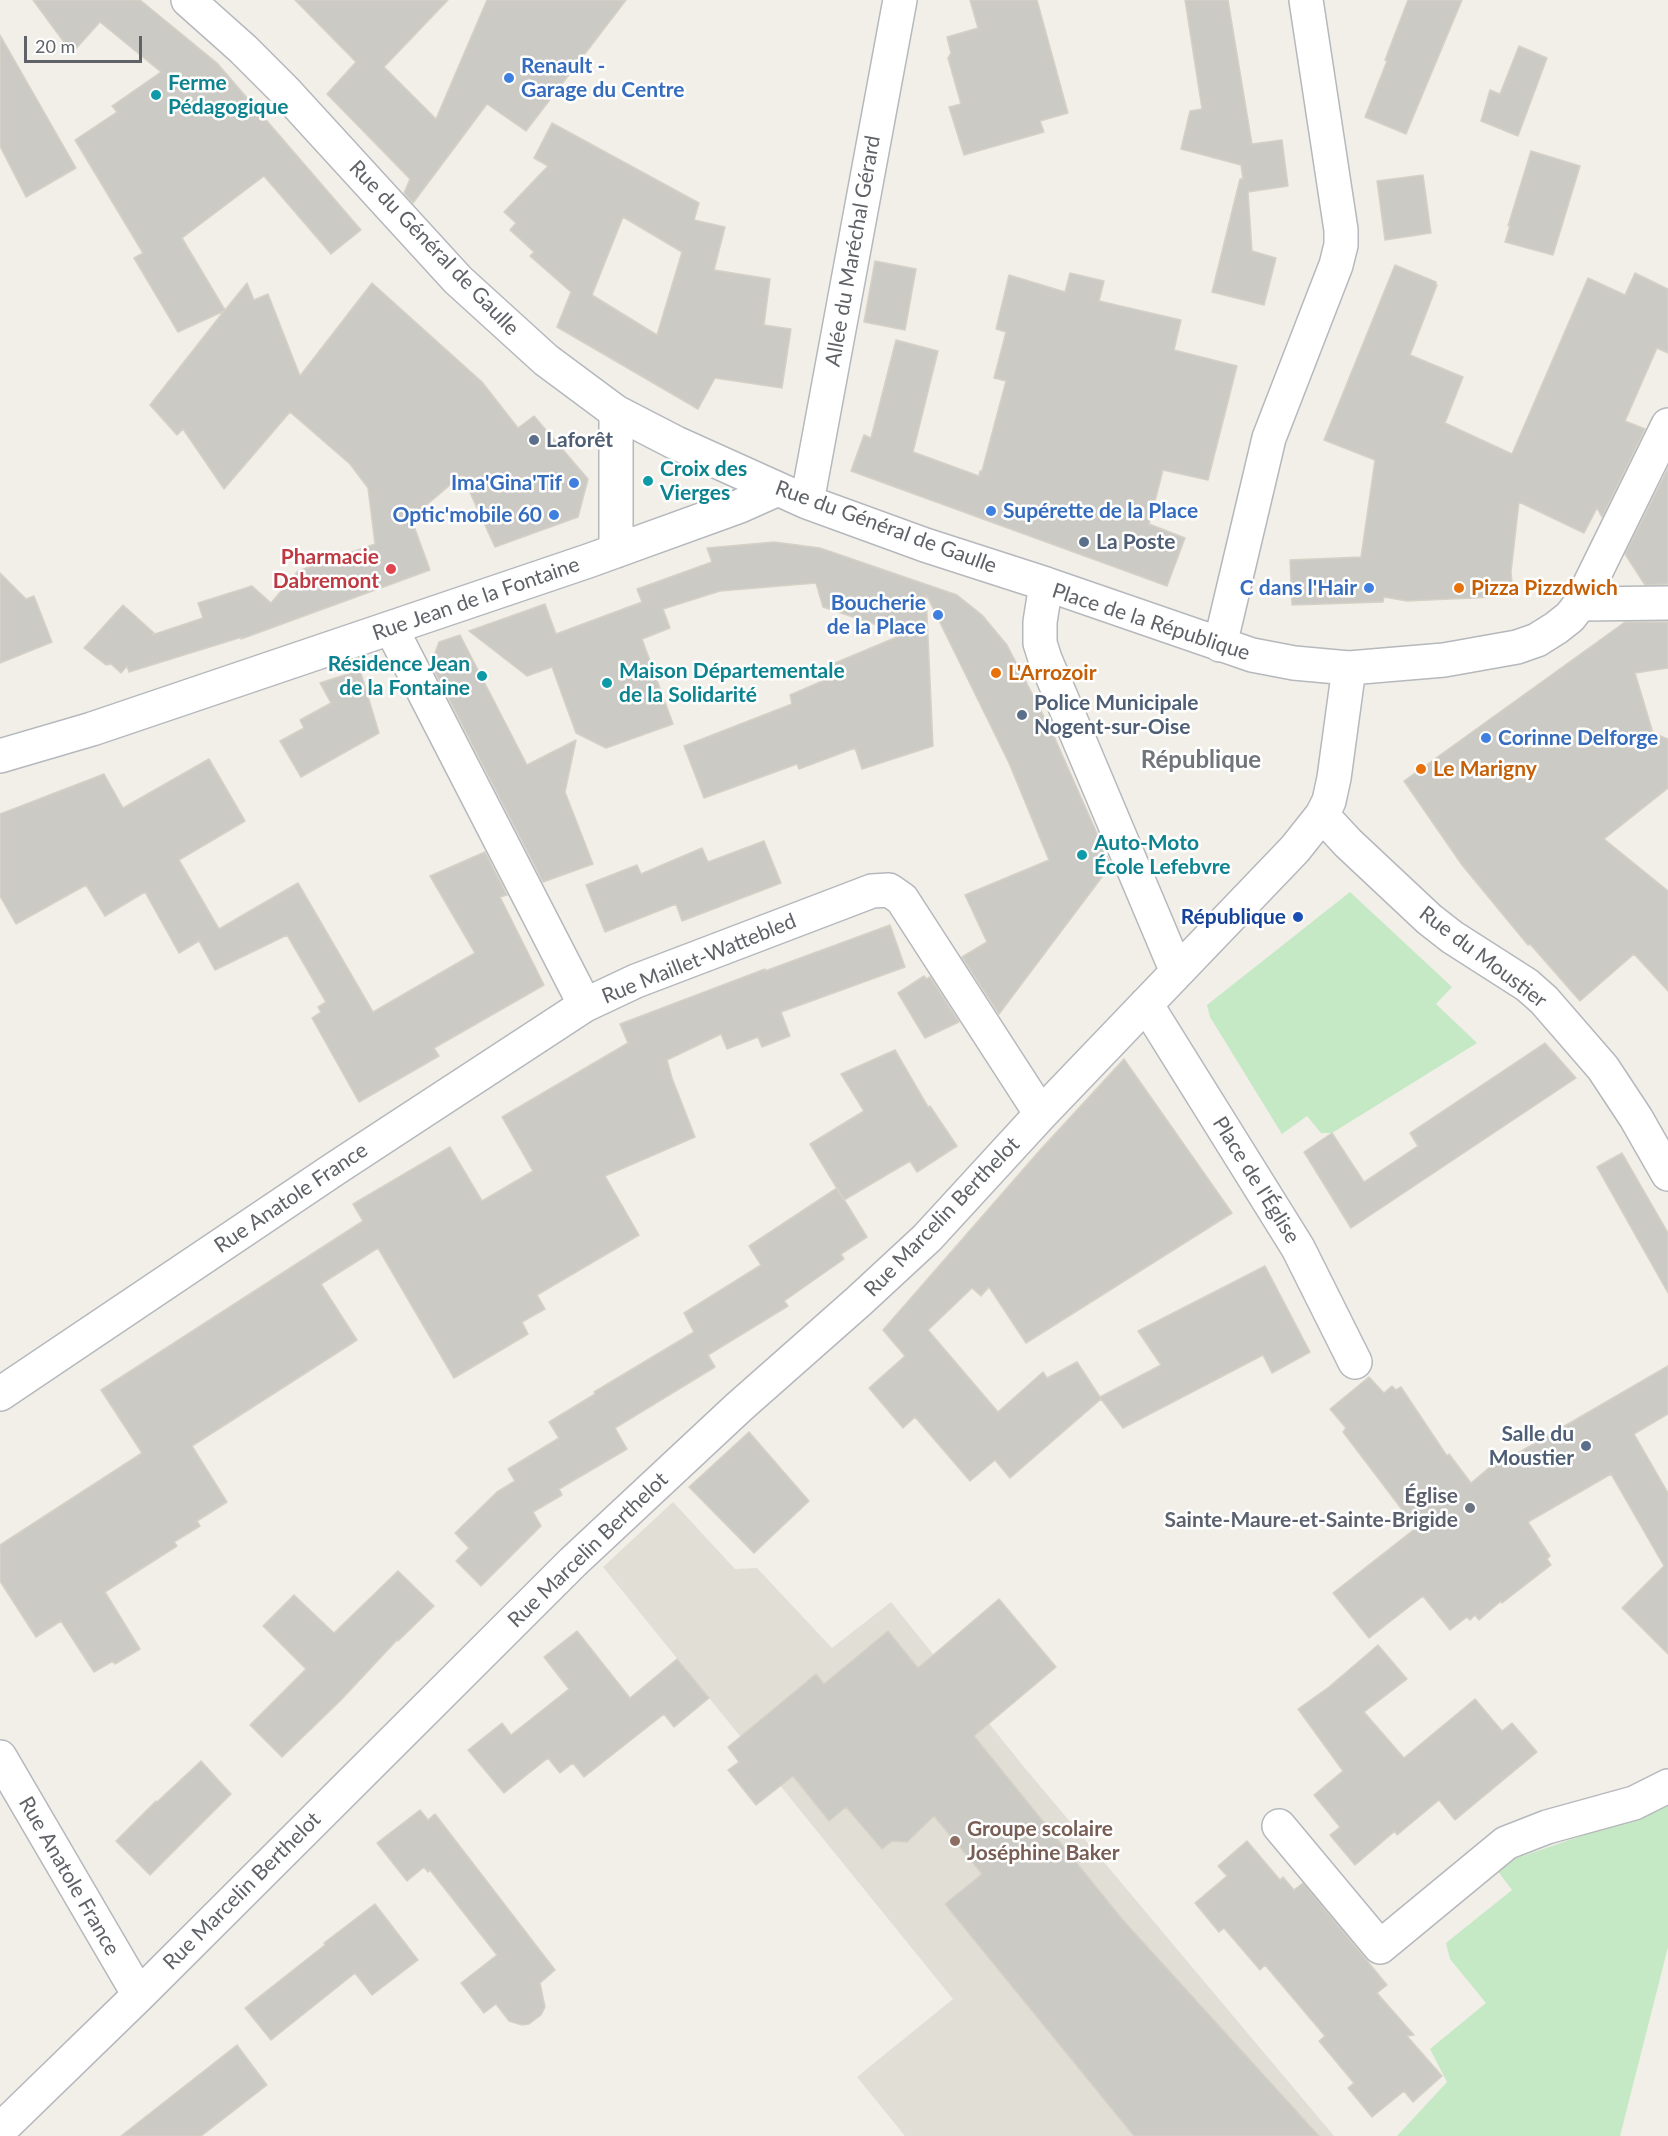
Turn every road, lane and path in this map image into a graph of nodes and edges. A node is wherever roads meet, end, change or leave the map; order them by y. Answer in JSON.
{"nodes":[{"id":1,"x":188,"y":0,"type":"edge"},
{"id":2,"x":900,"y":0,"type":"edge"},
{"id":3,"x":1306,"y":0,"type":"edge"},
{"id":4,"x":616,"y":412,"type":"junction"},
{"id":5,"x":1668,"y":425,"type":"edge"},
{"id":6,"x":778,"y":489,"type":"junction"},
{"id":7,"x":807,"y":502,"type":"junction"},
{"id":8,"x":616,"y":551,"type":"junction"},
{"id":9,"x":1046,"y":584,"type":"junction"},
{"id":10,"x":1668,"y":603,"type":"edge"},
{"id":11,"x":1580,"y":604,"type":"junction"},
{"id":12,"x":391,"y":628,"type":"junction"},
{"id":13,"x":1220,"y":645,"type":"junction"},
{"id":14,"x":1349,"y":668,"type":"junction"},
{"id":15,"x":0,"y":756,"type":"edge"},
{"id":16,"x":1322,"y":815,"type":"junction"},
{"id":17,"x":1177,"y":972,"type":"junction"},
{"id":18,"x":1146,"y":1004,"type":"junction"},
{"id":19,"x":585,"y":1005,"type":"junction"},
{"id":20,"x":1041,"y":1114,"type":"junction"},
{"id":21,"x":1668,"y":1174,"type":"edge"},
{"id":22,"x":1355,"y":1362,"type":"dead end"},
{"id":23,"x":0,"y":1394,"type":"edge"},
{"id":24,"x":0,"y":1757,"type":"edge"},
{"id":25,"x":1668,"y":1786,"type":"edge"},
{"id":26,"x":1279,"y":1826,"type":"dead end"},
{"id":27,"x":139,"y":1995,"type":"junction"},
{"id":28,"x":0,"y":2130,"type":"edge"}],
"edges":[{"from":1,"to":4,"type":"street","name":"Rue du Général de Gaulle"},
{"from":2,"to":7,"type":"street","name":"Allée du Maréchal Gérard"},
{"from":3,"to":13,"type":"street"},
{"from":4,"to":6,"type":"street","name":"Rue du Général de Gaulle"},
{"from":4,"to":8,"type":"street"},
{"from":5,"to":11,"type":"street","name":"Place de la République"},
{"from":6,"to":7,"type":"street","name":"Rue du Général de Gaulle"},
{"from":6,"to":8,"type":"street","name":"Rue Jean de la Fontaine"},
{"from":7,"to":9,"type":"street","name":"Rue du Général de Gaulle"},
{"from":8,"to":12,"type":"street","name":"Rue Jean de la Fontaine"},
{"from":9,"to":13,"type":"street","name":"Place de la République"},
{"from":9,"to":17,"type":"street","name":"Place de la République"},
{"from":10,"to":11,"type":"street"},
{"from":11,"to":14,"type":"street","name":"Place de la République"},
{"from":12,"to":15,"type":"street","name":"Rue Jean de la Fontaine"},
{"from":12,"to":19,"type":"street","name":"Rue Maillet-Wattebled"},
{"from":13,"to":14,"type":"street","name":"Place de la République"},
{"from":14,"to":16,"type":"street"},
{"from":16,"to":17,"type":"street"},
{"from":16,"to":21,"type":"street","name":"Rue du Moustier"},
{"from":17,"to":18,"type":"street","name":"Rue Marcelin Berthelot"},
{"from":18,"to":20,"type":"street","name":"Rue Marcelin Berthelot"},
{"from":18,"to":22,"type":"street","name":"Place de l'Église"},
{"from":19,"to":20,"type":"street","name":"Rue Maillet-Wattebled"},
{"from":19,"to":23,"type":"street","name":"Rue Anatole France"},
{"from":20,"to":27,"type":"street","name":"Rue Marcelin Berthelot"},
{"from":24,"to":27,"type":"street","name":"Rue Anatole France"},
{"from":25,"to":26,"type":"street"},
{"from":27,"to":28,"type":"street","name":"Rue Marcelin Berthelot"}]}
